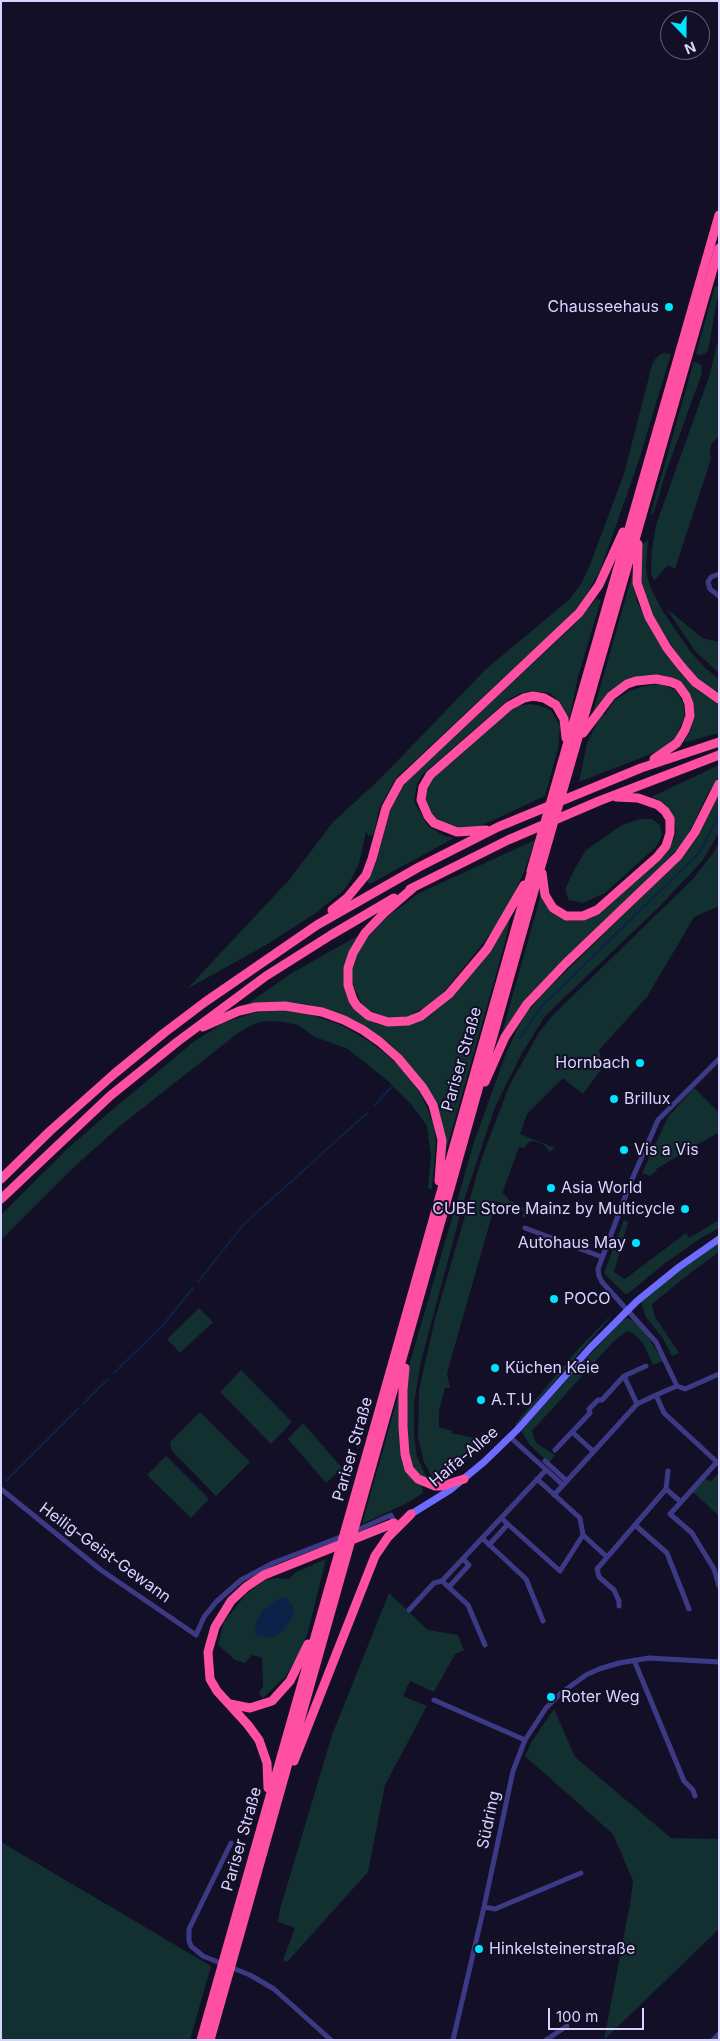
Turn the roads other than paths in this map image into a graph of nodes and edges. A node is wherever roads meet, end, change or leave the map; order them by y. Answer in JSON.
{"nodes":[{"id":1,"x":719,"y":215,"type":"edge"},
{"id":2,"x":719,"y":248,"type":"edge"},
{"id":3,"x":635,"y":507,"type":"junction"},
{"id":4,"x":643,"y":514,"type":"junction"},
{"id":5,"x":719,"y":574,"type":"edge"},
{"id":6,"x":719,"y":596,"type":"edge"},
{"id":7,"x":719,"y":699,"type":"edge"},
{"id":8,"x":578,"y":739,"type":"junction"},
{"id":9,"x":719,"y":742,"type":"edge"},
{"id":10,"x":566,"y":752,"type":"junction"},
{"id":11,"x":719,"y":755,"type":"edge"},
{"id":12,"x":641,"y":768,"type":"junction"},
{"id":13,"x":719,"y":784,"type":"edge"},
{"id":14,"x":595,"y":803,"type":"junction"},
{"id":15,"x":498,"y":828,"type":"junction"},
{"id":16,"x":537,"y":866,"type":"junction"},
{"id":17,"x":414,"y":887,"type":"junction"},
{"id":18,"x":284,"y":946,"type":"junction"},
{"id":19,"x":176,"y":1042,"type":"junction"},
{"id":20,"x":719,"y":1059,"type":"edge"},
{"id":21,"x":475,"y":1102,"type":"junction"},
{"id":22,"x":1,"y":1179,"type":"edge"},
{"id":23,"x":1,"y":1198,"type":"edge"},
{"id":24,"x":436,"y":1207,"type":"junction"},
{"id":25,"x":525,"y":1228,"type":"dead end"},
{"id":26,"x":719,"y":1239,"type":"edge"},
{"id":27,"x":602,"y":1257,"type":"junction"},
{"id":28,"x":628,"y":1310,"type":"junction"},
{"id":29,"x":414,"y":1322,"type":"junction"},
{"id":30,"x":646,"y":1366,"type":"dead end"},
{"id":31,"x":719,"y":1374,"type":"edge"},
{"id":32,"x":624,"y":1376,"type":"junction"},
{"id":33,"x":677,"y":1386,"type":"junction"},
{"id":34,"x":656,"y":1395,"type":"junction"},
{"id":35,"x":637,"y":1404,"type":"junction"},
{"id":36,"x":572,"y":1432,"type":"junction"},
{"id":37,"x":510,"y":1437,"type":"junction"},
{"id":38,"x":555,"y":1450,"type":"dead end"},
{"id":39,"x":593,"y":1452,"type":"junction"},
{"id":40,"x":718,"y":1463,"type":"edge"},
{"id":41,"x":545,"y":1465,"type":"junction"},
{"id":42,"x":668,"y":1471,"type":"dead end"},
{"id":43,"x":464,"y":1479,"type":"junction"},
{"id":44,"x":537,"y":1479,"type":"junction"},
{"id":45,"x":565,"y":1483,"type":"junction"},
{"id":46,"x":666,"y":1489,"type":"junction"},
{"id":47,"x":1,"y":1490,"type":"edge"},
{"id":48,"x":554,"y":1494,"type":"junction"},
{"id":49,"x":682,"y":1502,"type":"junction"},
{"id":50,"x":411,"y":1514,"type":"junction"},
{"id":51,"x":501,"y":1518,"type":"junction"},
{"id":52,"x":394,"y":1523,"type":"junction"},
{"id":53,"x":508,"y":1524,"type":"junction"},
{"id":54,"x":635,"y":1525,"type":"junction"},
{"id":55,"x":583,"y":1535,"type":"junction"},
{"id":56,"x":482,"y":1538,"type":"junction"},
{"id":57,"x":489,"y":1545,"type":"junction"},
{"id":58,"x":607,"y":1557,"type":"junction"},
{"id":59,"x":462,"y":1559,"type":"junction"},
{"id":60,"x":442,"y":1581,"type":"junction"},
{"id":61,"x":719,"y":1586,"type":"edge"},
{"id":62,"x":449,"y":1587,"type":"junction"},
{"id":63,"x":324,"y":1605,"type":"junction"},
{"id":64,"x":619,"y":1606,"type":"dead end"},
{"id":65,"x":689,"y":1609,"type":"dead end"},
{"id":66,"x":409,"y":1610,"type":"dead end"},
{"id":67,"x":543,"y":1621,"type":"dead end"},
{"id":68,"x":485,"y":1645,"type":"dead end"},
{"id":69,"x":634,"y":1660,"type":"junction"},
{"id":70,"x":719,"y":1662,"type":"edge"},
{"id":71,"x":434,"y":1700,"type":"dead end"},
{"id":72,"x":230,"y":1704,"type":"junction"},
{"id":73,"x":525,"y":1740,"type":"junction"},
{"id":74,"x":281,"y":1791,"type":"junction"},
{"id":75,"x":695,"y":1796,"type":"dead end"},
{"id":76,"x":262,"y":1823,"type":"junction"},
{"id":77,"x":232,"y":1842,"type":"dead end"},
{"id":78,"x":581,"y":1873,"type":"dead end"},
{"id":79,"x":484,"y":1907,"type":"junction"},
{"id":80,"x":567,"y":2026,"type":"dead end"},
{"id":81,"x":719,"y":2034,"type":"edge"},
{"id":82,"x":714,"y":2039,"type":"edge"},
{"id":83,"x":201,"y":2040,"type":"edge"},
{"id":84,"x":210,"y":2040,"type":"edge"},
{"id":85,"x":331,"y":2040,"type":"edge"},
{"id":86,"x":453,"y":2040,"type":"edge"},
{"id":87,"x":546,"y":2040,"type":"edge"}],
"edges":[{"from":1,"to":3,"type":"highway"},
{"from":2,"to":4,"type":"highway"},
{"from":3,"to":10,"type":"highway"},
{"from":3,"to":18,"type":"highway"},
{"from":4,"to":7,"type":"highway"},
{"from":4,"to":8,"type":"highway"},
{"from":5,"to":6,"type":"street"},
{"from":8,"to":12,"type":"highway"},
{"from":8,"to":16,"type":"highway"},
{"from":9,"to":12,"type":"highway"},
{"from":10,"to":15,"type":"highway"},
{"from":10,"to":16,"type":"highway"},
{"from":11,"to":14,"type":"highway"},
{"from":12,"to":15,"type":"highway"},
{"from":13,"to":21,"type":"highway"},
{"from":14,"to":16,"type":"highway"},
{"from":14,"to":17,"type":"highway"},
{"from":15,"to":18,"type":"highway"},
{"from":16,"to":17,"type":"highway"},
{"from":16,"to":21,"type":"highway"},
{"from":16,"to":24,"type":"highway","name":"Pariser Straße"},
{"from":17,"to":19,"type":"highway"},
{"from":18,"to":22,"type":"highway"},
{"from":19,"to":23,"type":"highway"},
{"from":19,"to":24,"type":"highway"},
{"from":20,"to":27,"type":"street"},
{"from":21,"to":29,"type":"highway","name":"Pariser Straße"},
{"from":24,"to":63,"type":"highway","name":"Pariser Straße"},
{"from":25,"to":27,"type":"street"},
{"from":26,"to":28,"type":"street","name":"Haifa-Allee"},
{"from":27,"to":28,"type":"street"},
{"from":28,"to":33,"type":"street"},
{"from":28,"to":37,"type":"street","name":"Haifa-Allee"},
{"from":29,"to":43,"type":"highway"},
{"from":29,"to":74,"type":"highway","name":"Pariser Straße"},
{"from":30,"to":32,"type":"street"},
{"from":31,"to":33,"type":"street"},
{"from":32,"to":35,"type":"street"},
{"from":32,"to":36,"type":"street"},
{"from":33,"to":34,"type":"street"},
{"from":34,"to":35,"type":"street"},
{"from":34,"to":40,"type":"street"},
{"from":35,"to":39,"type":"street"},
{"from":36,"to":38,"type":"street"},
{"from":36,"to":39,"type":"street"},
{"from":37,"to":41,"type":"street"},
{"from":37,"to":43,"type":"street","name":"Haifa-Allee"},
{"from":39,"to":45,"type":"street"},
{"from":40,"to":49,"type":"street"},
{"from":41,"to":44,"type":"street"},
{"from":41,"to":45,"type":"street"},
{"from":42,"to":46,"type":"street"},
{"from":43,"to":50,"type":"street","name":"Haifa-Allee"},
{"from":44,"to":48,"type":"street"},
{"from":44,"to":51,"type":"street"},
{"from":45,"to":48,"type":"street"},
{"from":46,"to":49,"type":"street"},
{"from":46,"to":54,"type":"street"},
{"from":47,"to":52,"type":"street","name":"Heilig-Geist-Gewann"},
{"from":48,"to":55,"type":"street"},
{"from":49,"to":61,"type":"street"},
{"from":50,"to":52,"type":"street","name":"Haifa-Allee"},
{"from":50,"to":74,"type":"highway"},
{"from":51,"to":53,"type":"street"},
{"from":51,"to":56,"type":"street"},
{"from":52,"to":72,"type":"highway"},
{"from":53,"to":55,"type":"street"},
{"from":53,"to":57,"type":"street"},
{"from":54,"to":58,"type":"street"},
{"from":54,"to":65,"type":"street"},
{"from":55,"to":58,"type":"street"},
{"from":56,"to":57,"type":"street"},
{"from":56,"to":59,"type":"street"},
{"from":57,"to":67,"type":"street"},
{"from":58,"to":64,"type":"street"},
{"from":59,"to":60,"type":"street"},
{"from":59,"to":62,"type":"street"},
{"from":60,"to":62,"type":"street"},
{"from":60,"to":66,"type":"street"},
{"from":62,"to":68,"type":"street"},
{"from":63,"to":72,"type":"highway"},
{"from":63,"to":76,"type":"highway","name":"Pariser Straße"},
{"from":69,"to":70,"type":"street","name":"Südring"},
{"from":69,"to":73,"type":"street","name":"Südring"},
{"from":69,"to":75,"type":"street"},
{"from":71,"to":73,"type":"street"},
{"from":72,"to":76,"type":"highway"},
{"from":73,"to":79,"type":"street","name":"Südring"},
{"from":74,"to":84,"type":"highway","name":"Pariser Straße"},
{"from":76,"to":83,"type":"highway","name":"Pariser Straße"},
{"from":77,"to":85,"type":"street"},
{"from":78,"to":79,"type":"street"},
{"from":79,"to":86,"type":"street","name":"Südring"},
{"from":80,"to":87,"type":"street"},
{"from":81,"to":82,"type":"street"}]}
